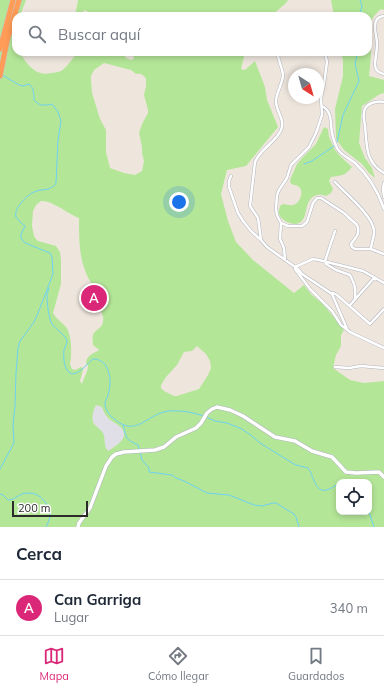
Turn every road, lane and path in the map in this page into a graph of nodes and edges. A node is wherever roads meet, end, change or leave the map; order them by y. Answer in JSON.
{"nodes":[{"id":1,"x":14,"y":0,"type":"edge"},
{"id":2,"x":19,"y":0,"type":"edge"},
{"id":3,"x":15,"y":12,"type":"edge"},
{"id":4,"x":384,"y":16,"type":"edge"},
{"id":5,"x":12,"y":20,"type":"edge"},
{"id":6,"x":5,"y":41,"type":"junction"},
{"id":7,"x":0,"y":49,"type":"edge"},
{"id":8,"x":278,"y":56,"type":"edge"},
{"id":9,"x":326,"y":56,"type":"edge"},
{"id":10,"x":384,"y":74,"type":"edge"},
{"id":11,"x":0,"y":76,"type":"edge"},
{"id":12,"x":384,"y":102,"type":"edge"},
{"id":13,"x":322,"y":105,"type":"junction"},
{"id":14,"x":328,"y":111,"type":"junction"},
{"id":15,"x":322,"y":114,"type":"junction"},
{"id":16,"x":384,"y":173,"type":"edge"},
{"id":17,"x":231,"y":176,"type":"dead end"},
{"id":18,"x":335,"y":182,"type":"dead end"},
{"id":19,"x":384,"y":183,"type":"edge"},
{"id":20,"x":384,"y":197,"type":"edge"},
{"id":21,"x":384,"y":208,"type":"edge"},
{"id":22,"x":281,"y":223,"type":"junction"},
{"id":23,"x":335,"y":231,"type":"dead end"},
{"id":24,"x":261,"y":240,"type":"junction"},
{"id":25,"x":371,"y":249,"type":"junction"},
{"id":26,"x":384,"y":254,"type":"edge"},
{"id":27,"x":286,"y":260,"type":"junction"},
{"id":28,"x":325,"y":261,"type":"junction"},
{"id":29,"x":294,"y":267,"type":"junction"},
{"id":30,"x":374,"y":278,"type":"junction"},
{"id":31,"x":384,"y":283,"type":"edge"},
{"id":32,"x":332,"y":294,"type":"junction"},
{"id":33,"x":355,"y":299,"type":"junction"},
{"id":34,"x":350,"y":305,"type":"junction"},
{"id":35,"x":384,"y":309,"type":"edge"},
{"id":36,"x":347,"y":329,"type":"junction"},
{"id":37,"x":384,"y":348,"type":"edge"},
{"id":38,"x":335,"y":367,"type":"dead end"},
{"id":39,"x":384,"y":368,"type":"edge"},
{"id":40,"x":384,"y":477,"type":"edge"},
{"id":41,"x":78,"y":527,"type":"edge"}],
"edges":[{"from":1,"to":6,"type":"highway"},
{"from":2,"to":3,"type":"highway"},
{"from":4,"to":10,"type":"street"},
{"from":5,"to":6,"type":"highway"},
{"from":6,"to":7,"type":"highway"},
{"from":6,"to":11,"type":"highway"},
{"from":8,"to":24,"type":"street"},
{"from":9,"to":13,"type":"street"},
{"from":12,"to":16,"type":"street"},
{"from":13,"to":14,"type":"street"},
{"from":13,"to":15,"type":"street"},
{"from":14,"to":15,"type":"street"},
{"from":14,"to":21,"type":"street"},
{"from":15,"to":22,"type":"street"},
{"from":17,"to":24,"type":"street"},
{"from":18,"to":25,"type":"street"},
{"from":19,"to":20,"type":"street"},
{"from":22,"to":25,"type":"street"},
{"from":22,"to":27,"type":"street"},
{"from":23,"to":28,"type":"street"},
{"from":24,"to":27,"type":"street"},
{"from":25,"to":26,"type":"street"},
{"from":27,"to":29,"type":"street"},
{"from":28,"to":29,"type":"street"},
{"from":28,"to":30,"type":"street"},
{"from":28,"to":33,"type":"street"},
{"from":29,"to":32,"type":"street"},
{"from":29,"to":36,"type":"street"},
{"from":30,"to":31,"type":"street"},
{"from":30,"to":33,"type":"street"},
{"from":32,"to":34,"type":"street"},
{"from":32,"to":36,"type":"street"},
{"from":33,"to":34,"type":"street"},
{"from":34,"to":35,"type":"street"},
{"from":36,"to":37,"type":"street"},
{"from":38,"to":39,"type":"street"},
{"from":40,"to":41,"type":"street"}]}
